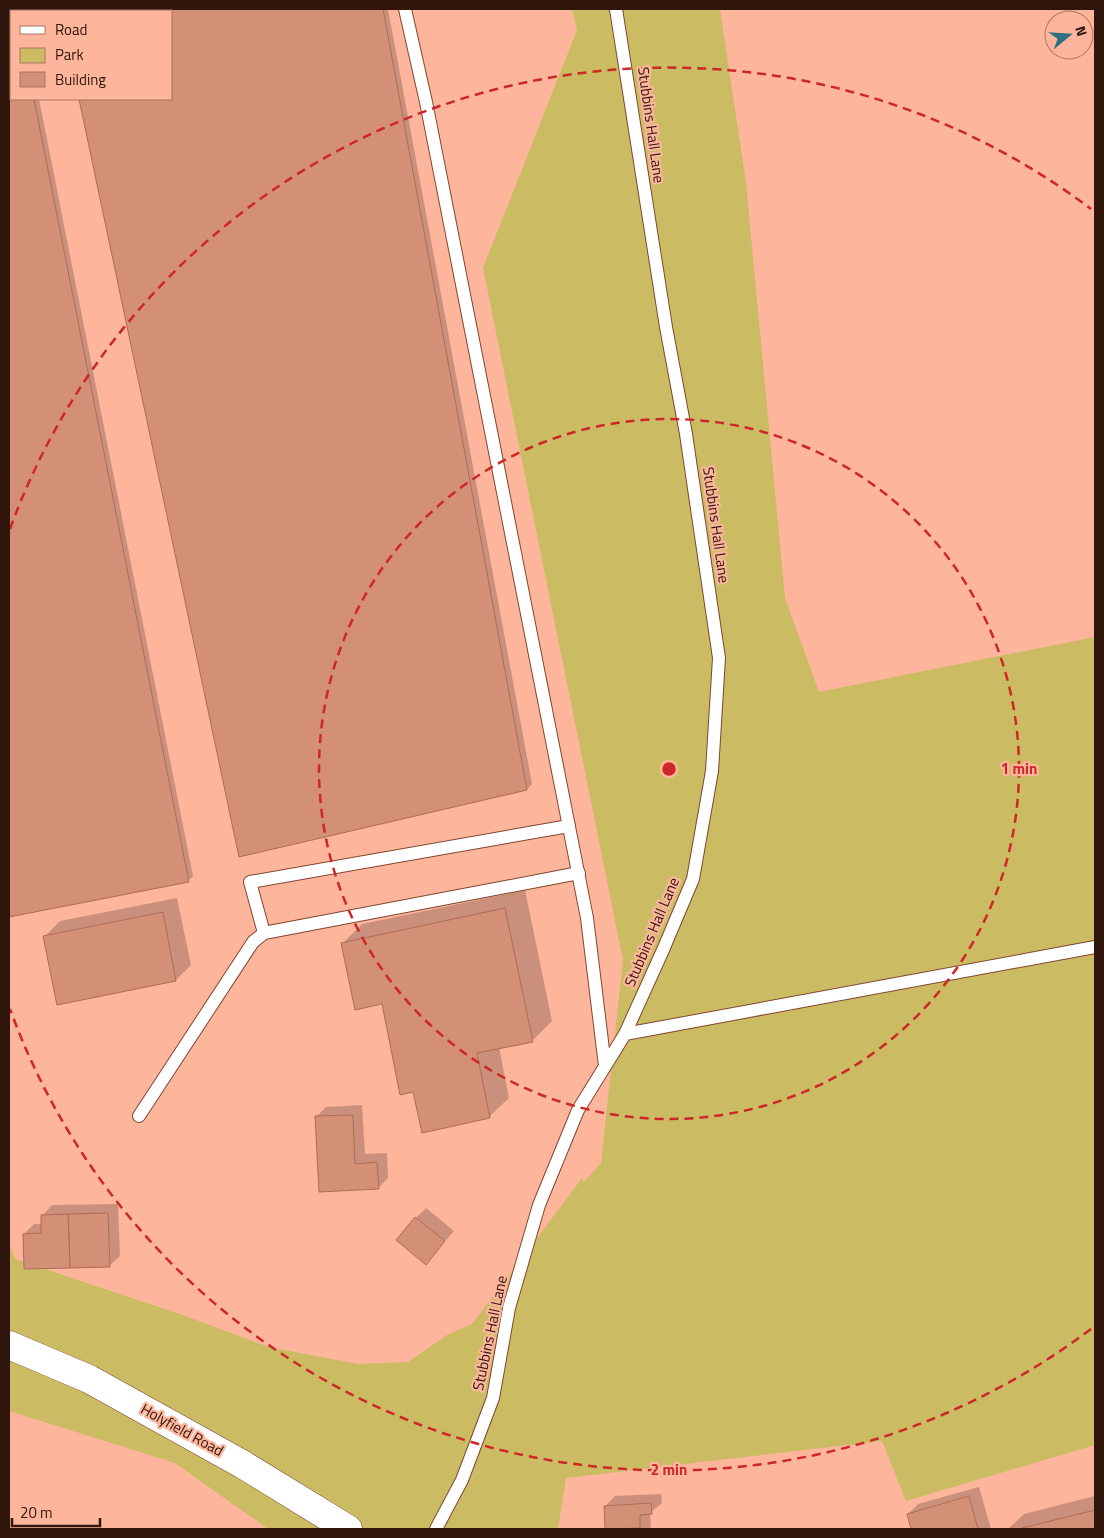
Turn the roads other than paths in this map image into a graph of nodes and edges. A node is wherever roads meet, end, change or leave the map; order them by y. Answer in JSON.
{"nodes":[{"id":1,"x":405,"y":9,"type":"edge"},
{"id":2,"x":616,"y":9,"type":"edge"},
{"id":3,"x":569,"y":826,"type":"junction"},
{"id":4,"x":579,"y":873,"type":"junction"},
{"id":5,"x":264,"y":933,"type":"junction"},
{"id":6,"x":1095,"y":947,"type":"edge"},
{"id":7,"x":625,"y":1034,"type":"junction"},
{"id":8,"x":605,"y":1066,"type":"junction"},
{"id":9,"x":139,"y":1116,"type":"dead end"},
{"id":10,"x":9,"y":1345,"type":"edge"},
{"id":11,"x":348,"y":1529,"type":"edge"},
{"id":12,"x":436,"y":1529,"type":"edge"}],
"edges":[{"from":1,"to":3,"type":"lane"},
{"from":2,"to":7,"type":"lane","name":"Stubbins Hall Lane"},
{"from":3,"to":4,"type":"lane"},
{"from":3,"to":5,"type":"lane"},
{"from":4,"to":5,"type":"lane"},
{"from":4,"to":8,"type":"lane"},
{"from":5,"to":9,"type":"lane"},
{"from":6,"to":7,"type":"lane"},
{"from":7,"to":8,"type":"lane","name":"Stubbins Hall Lane"},
{"from":8,"to":12,"type":"lane","name":"Stubbins Hall Lane"},
{"from":10,"to":11,"type":"main road","name":"Holyfield Road"}]}
